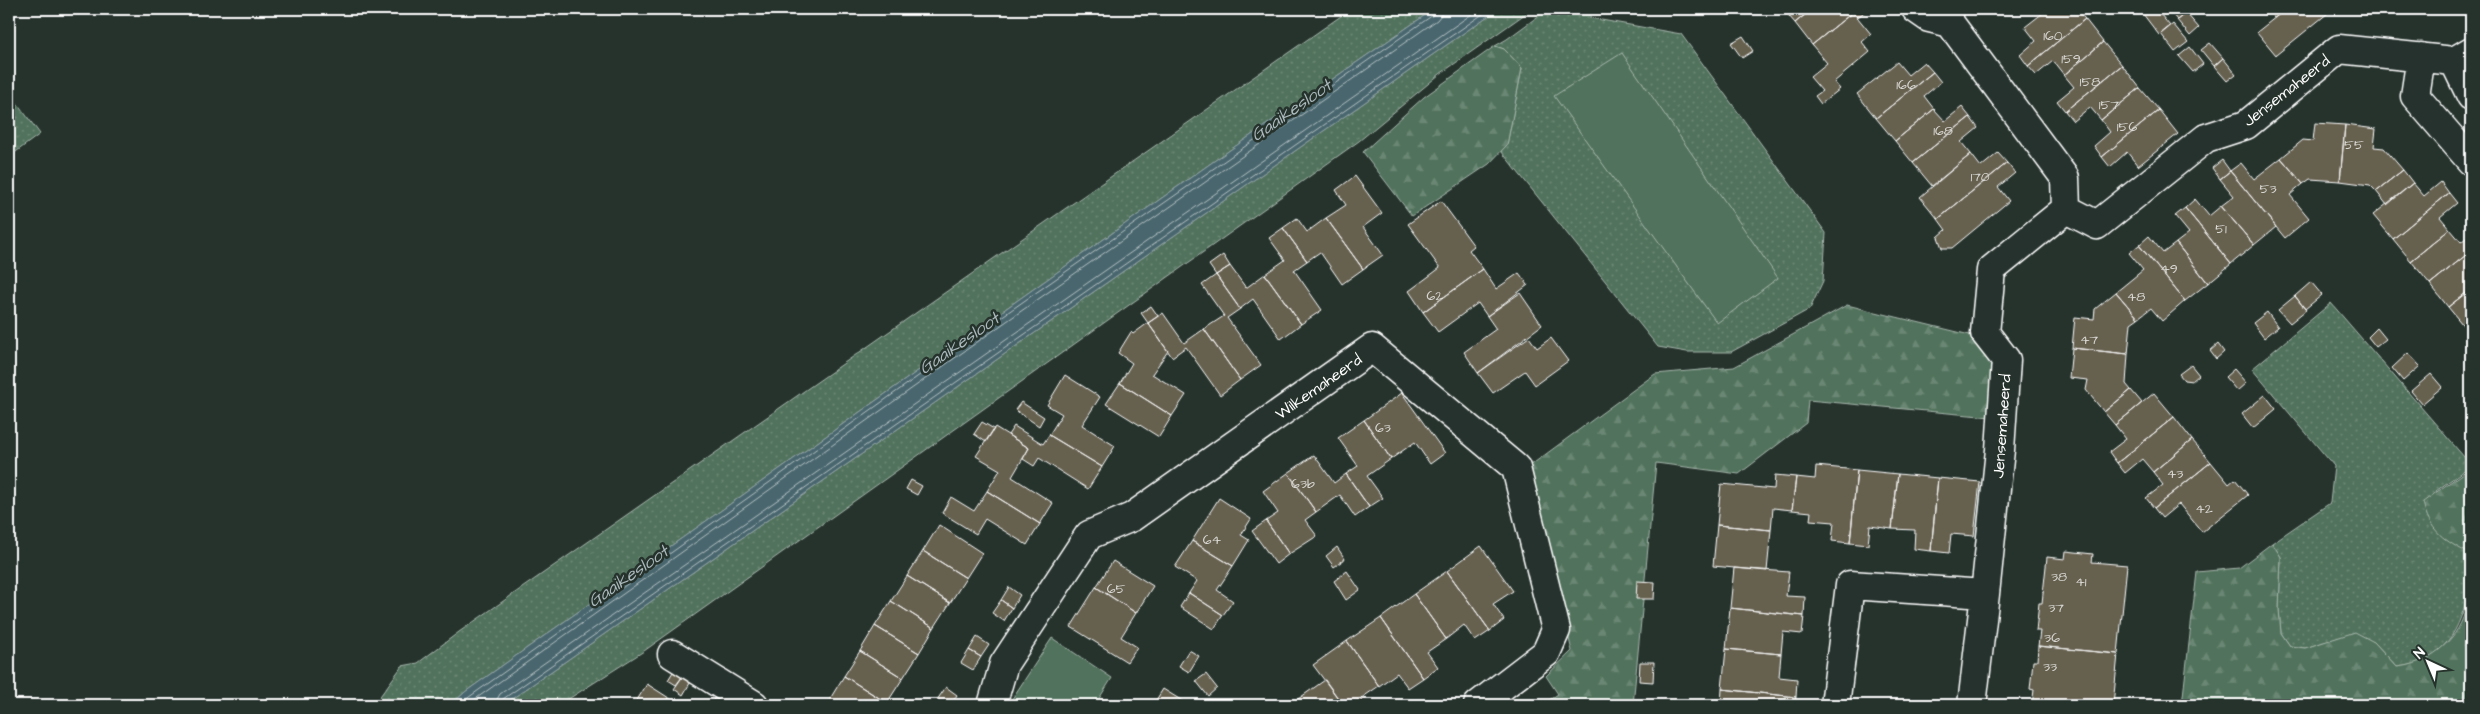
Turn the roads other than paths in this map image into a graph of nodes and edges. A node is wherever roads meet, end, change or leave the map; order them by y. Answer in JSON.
{"nodes":[{"id":1,"x":1916,"y":9,"type":"edge"},
{"id":2,"x":1951,"y":16,"type":"edge"},
{"id":3,"x":2463,"y":56,"type":"edge"},
{"id":4,"x":2421,"y":57,"type":"junction"},
{"id":5,"x":2471,"y":96,"type":"edge"},
{"id":6,"x":2471,"y":161,"type":"edge"},
{"id":7,"x":2066,"y":209,"type":"junction"},
{"id":8,"x":1985,"y":594,"type":"junction"},
{"id":9,"x":672,"y":654,"type":"dead end"},
{"id":10,"x":754,"y":705,"type":"edge"},
{"id":11,"x":992,"y":705,"type":"edge"},
{"id":12,"x":1478,"y":705,"type":"edge"},
{"id":13,"x":1834,"y":705,"type":"edge"},
{"id":14,"x":1972,"y":705,"type":"edge"}],
"edges":[{"from":1,"to":2,"type":"street"},
{"from":2,"to":7,"type":"street"},
{"from":3,"to":4,"type":"street","name":"Jensemaheerd"},
{"from":3,"to":5,"type":"street","name":"Jensemaheerd"},
{"from":4,"to":6,"type":"street"},
{"from":4,"to":7,"type":"street","name":"Jensemaheerd"},
{"from":7,"to":8,"type":"street","name":"Jensemaheerd"},
{"from":8,"to":13,"type":"street"},
{"from":8,"to":14,"type":"street","name":"Jensemaheerd"},
{"from":9,"to":10,"type":"street"},
{"from":11,"to":12,"type":"street","name":"Wilkemaheerd"}]}
